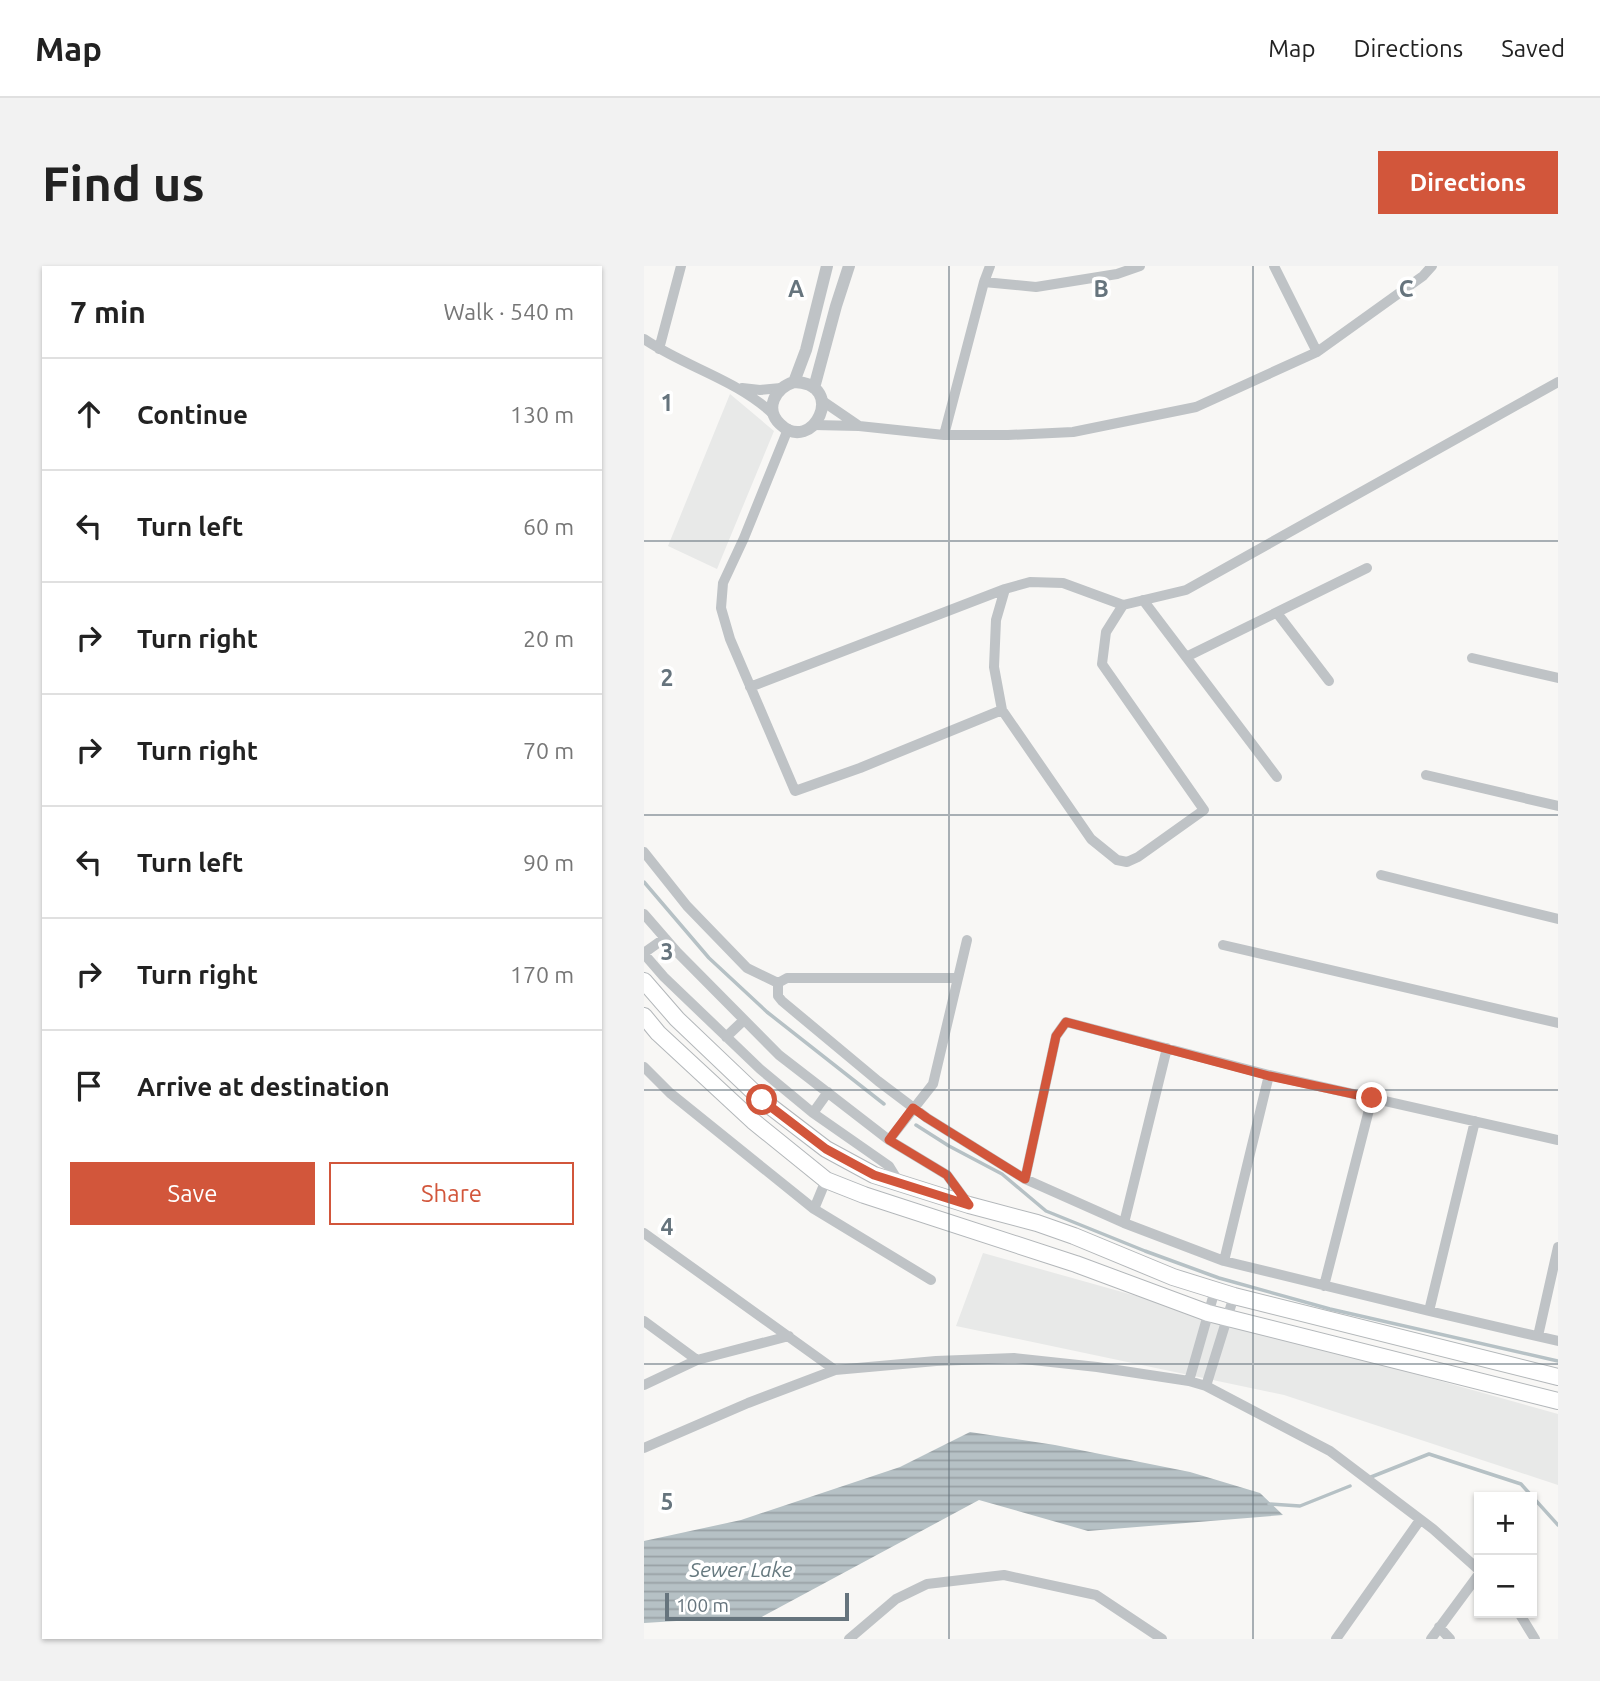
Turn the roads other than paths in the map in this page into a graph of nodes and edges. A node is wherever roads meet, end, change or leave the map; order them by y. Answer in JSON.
{"nodes":[{"id":1,"x":681,"y":266,"type":"edge"},
{"id":2,"x":827,"y":266,"type":"edge"},
{"id":3,"x":849,"y":266,"type":"edge"},
{"id":4,"x":990,"y":266,"type":"edge"},
{"id":5,"x":1140,"y":266,"type":"edge"},
{"id":6,"x":1274,"y":266,"type":"edge"},
{"id":7,"x":1432,"y":266,"type":"edge"},
{"id":8,"x":984,"y":282,"type":"junction"},
{"id":9,"x":644,"y":339,"type":"edge"},
{"id":10,"x":659,"y":349,"type":"junction"},
{"id":11,"x":1317,"y":352,"type":"junction"},
{"id":12,"x":794,"y":382,"type":"junction"},
{"id":13,"x":1558,"y":382,"type":"edge"},
{"id":14,"x":739,"y":387,"type":"junction"},
{"id":15,"x":781,"y":388,"type":"junction"},
{"id":16,"x":814,"y":388,"type":"junction"},
{"id":17,"x":821,"y":400,"type":"junction"},
{"id":18,"x":772,"y":413,"type":"junction"},
{"id":19,"x":814,"y":425,"type":"junction"},
{"id":20,"x":859,"y":426,"type":"junction"},
{"id":21,"x":788,"y":429,"type":"junction"},
{"id":22,"x":944,"y":435,"type":"junction"},
{"id":23,"x":1367,"y":568,"type":"dead end"},
{"id":24,"x":1005,"y":589,"type":"junction"},
{"id":25,"x":1143,"y":600,"type":"junction"},
{"id":26,"x":1123,"y":606,"type":"junction"},
{"id":27,"x":1277,"y":613,"type":"junction"},
{"id":28,"x":1186,"y":657,"type":"junction"},
{"id":29,"x":1472,"y":657,"type":"dead end"},
{"id":30,"x":1558,"y":678,"type":"edge"},
{"id":31,"x":1329,"y":681,"type":"dead end"},
{"id":32,"x":750,"y":687,"type":"junction"},
{"id":33,"x":1002,"y":710,"type":"junction"},
{"id":34,"x":1426,"y":775,"type":"dead end"},
{"id":35,"x":1277,"y":778,"type":"dead end"},
{"id":36,"x":1558,"y":806,"type":"edge"},
{"id":37,"x":644,"y":852,"type":"edge"},
{"id":38,"x":1381,"y":875,"type":"dead end"},
{"id":39,"x":644,"y":914,"type":"edge"},
{"id":40,"x":1558,"y":919,"type":"edge"},
{"id":41,"x":665,"y":938,"type":"junction"},
{"id":42,"x":967,"y":940,"type":"dead end"},
{"id":43,"x":1223,"y":945,"type":"dead end"},
{"id":44,"x":644,"y":953,"type":"edge"},
{"id":45,"x":958,"y":978,"type":"junction"},
{"id":46,"x":644,"y":981,"type":"edge"},
{"id":47,"x":778,"y":983,"type":"junction"},
{"id":48,"x":644,"y":1016,"type":"edge"},
{"id":49,"x":744,"y":1020,"type":"junction"},
{"id":50,"x":1558,"y":1023,"type":"edge"},
{"id":51,"x":726,"y":1037,"type":"junction"},
{"id":52,"x":1167,"y":1048,"type":"junction"},
{"id":53,"x":644,"y":1067,"type":"edge"},
{"id":54,"x":1269,"y":1076,"type":"junction"},
{"id":55,"x":828,"y":1092,"type":"junction"},
{"id":56,"x":1372,"y":1098,"type":"junction"},
{"id":57,"x":913,"y":1108,"type":"junction"},
{"id":58,"x":813,"y":1113,"type":"junction"},
{"id":59,"x":1475,"y":1121,"type":"junction"},
{"id":60,"x":889,"y":1140,"type":"junction"},
{"id":61,"x":1558,"y":1140,"type":"edge"},
{"id":62,"x":1025,"y":1179,"type":"junction"},
{"id":63,"x":827,"y":1180,"type":"junction"},
{"id":64,"x":900,"y":1184,"type":"junction"},
{"id":65,"x":969,"y":1205,"type":"junction"},
{"id":66,"x":814,"y":1209,"type":"junction"},
{"id":67,"x":1125,"y":1223,"type":"junction"},
{"id":68,"x":644,"y":1233,"type":"edge"},
{"id":69,"x":1558,"y":1247,"type":"edge"},
{"id":70,"x":1224,"y":1261,"type":"junction"},
{"id":71,"x":930,"y":1280,"type":"dead end"},
{"id":72,"x":1324,"y":1286,"type":"junction"},
{"id":73,"x":1214,"y":1290,"type":"junction"},
{"id":74,"x":1234,"y":1296,"type":"junction"},
{"id":75,"x":1429,"y":1311,"type":"junction"},
{"id":76,"x":1208,"y":1313,"type":"junction"},
{"id":77,"x":1227,"y":1318,"type":"junction"},
{"id":78,"x":644,"y":1321,"type":"edge"},
{"id":79,"x":789,"y":1336,"type":"junction"},
{"id":80,"x":1538,"y":1336,"type":"junction"},
{"id":81,"x":1558,"y":1341,"type":"edge"},
{"id":82,"x":697,"y":1360,"type":"junction"},
{"id":83,"x":835,"y":1370,"type":"junction"},
{"id":84,"x":1558,"y":1377,"type":"edge"},
{"id":85,"x":1189,"y":1381,"type":"junction"},
{"id":86,"x":644,"y":1385,"type":"edge"},
{"id":87,"x":1206,"y":1386,"type":"junction"},
{"id":88,"x":1558,"y":1401,"type":"edge"},
{"id":89,"x":644,"y":1448,"type":"edge"},
{"id":90,"x":1420,"y":1520,"type":"junction"},
{"id":91,"x":1474,"y":1568,"type":"edge"},
{"id":92,"x":1474,"y":1579,"type":"edge"},
{"id":93,"x":1522,"y":1618,"type":"edge"},
{"id":94,"x":1439,"y":1627,"type":"junction"},
{"id":95,"x":1146,"y":1628,"type":"junction"},
{"id":96,"x":849,"y":1639,"type":"edge"},
{"id":97,"x":1138,"y":1639,"type":"edge"},
{"id":98,"x":1162,"y":1639,"type":"edge"},
{"id":99,"x":1336,"y":1639,"type":"edge"},
{"id":100,"x":1431,"y":1639,"type":"edge"},
{"id":101,"x":1450,"y":1639,"type":"edge"},
{"id":102,"x":1535,"y":1639,"type":"edge"}],
"edges":[{"from":1,"to":10,"type":"street"},
{"from":2,"to":12,"type":"street"},
{"from":3,"to":16,"type":"street"},
{"from":4,"to":8,"type":"street"},
{"from":5,"to":8,"type":"street"},
{"from":6,"to":11,"type":"street"},
{"from":7,"to":11,"type":"street"},
{"from":8,"to":22,"type":"street"},
{"from":9,"to":10,"type":"street"},
{"from":10,"to":14,"type":"street"},
{"from":11,"to":22,"type":"street"},
{"from":12,"to":15,"type":"street"},
{"from":12,"to":16,"type":"street"},
{"from":13,"to":25,"type":"street"},
{"from":14,"to":15,"type":"street"},
{"from":14,"to":18,"type":"street"},
{"from":15,"to":18,"type":"street"},
{"from":16,"to":17,"type":"street"},
{"from":17,"to":19,"type":"street"},
{"from":17,"to":20,"type":"street"},
{"from":18,"to":21,"type":"street"},
{"from":19,"to":20,"type":"street"},
{"from":19,"to":21,"type":"street"},
{"from":20,"to":22,"type":"street"},
{"from":21,"to":32,"type":"street"},
{"from":23,"to":27,"type":"street"},
{"from":24,"to":26,"type":"street"},
{"from":24,"to":32,"type":"street"},
{"from":24,"to":33,"type":"street"},
{"from":25,"to":26,"type":"street"},
{"from":25,"to":28,"type":"street"},
{"from":26,"to":33,"type":"street"},
{"from":27,"to":28,"type":"street"},
{"from":27,"to":31,"type":"street"},
{"from":28,"to":35,"type":"street"},
{"from":29,"to":30,"type":"street"},
{"from":32,"to":33,"type":"street"},
{"from":34,"to":36,"type":"street"},
{"from":37,"to":47,"type":"street"},
{"from":38,"to":40,"type":"street"},
{"from":39,"to":41,"type":"street"},
{"from":41,"to":44,"type":"street"},
{"from":41,"to":49,"type":"street"},
{"from":42,"to":45,"type":"street"},
{"from":43,"to":50,"type":"street"},
{"from":44,"to":51,"type":"street"},
{"from":45,"to":47,"type":"street"},
{"from":45,"to":57,"type":"street"},
{"from":46,"to":64,"type":"main road"},
{"from":47,"to":57,"type":"street"},
{"from":48,"to":63,"type":"main road"},
{"from":49,"to":51,"type":"street"},
{"from":49,"to":55,"type":"street"},
{"from":51,"to":58,"type":"street"},
{"from":52,"to":54,"type":"street"},
{"from":52,"to":62,"type":"street"},
{"from":52,"to":67,"type":"street"},
{"from":53,"to":66,"type":"street"},
{"from":54,"to":56,"type":"street"},
{"from":54,"to":70,"type":"street"},
{"from":55,"to":58,"type":"street"},
{"from":55,"to":60,"type":"street"},
{"from":56,"to":59,"type":"street"},
{"from":56,"to":72,"type":"street"},
{"from":57,"to":60,"type":"street"},
{"from":57,"to":62,"type":"street"},
{"from":58,"to":64,"type":"street"},
{"from":59,"to":61,"type":"street"},
{"from":59,"to":75,"type":"street"},
{"from":60,"to":65,"type":"street"},
{"from":62,"to":67,"type":"street"},
{"from":63,"to":66,"type":"street"},
{"from":63,"to":76,"type":"main road"},
{"from":64,"to":65,"type":"main road"},
{"from":65,"to":73,"type":"main road"},
{"from":66,"to":71,"type":"street"},
{"from":67,"to":70,"type":"street"},
{"from":68,"to":79,"type":"street"},
{"from":69,"to":80,"type":"street"},
{"from":70,"to":72,"type":"street"},
{"from":72,"to":75,"type":"street"},
{"from":73,"to":74,"type":"main road"},
{"from":73,"to":76,"type":"street"},
{"from":74,"to":77,"type":"street"},
{"from":74,"to":84,"type":"main road"},
{"from":75,"to":80,"type":"street"},
{"from":76,"to":77,"type":"main road"},
{"from":76,"to":85,"type":"street"},
{"from":77,"to":87,"type":"street"},
{"from":77,"to":88,"type":"main road"},
{"from":78,"to":82,"type":"street"},
{"from":79,"to":82,"type":"street"},
{"from":79,"to":83,"type":"street"},
{"from":80,"to":81,"type":"street"},
{"from":82,"to":86,"type":"street"},
{"from":83,"to":85,"type":"street"},
{"from":83,"to":89,"type":"street"},
{"from":85,"to":87,"type":"street"},
{"from":87,"to":90,"type":"street"},
{"from":90,"to":91,"type":"street"},
{"from":90,"to":99,"type":"street"},
{"from":92,"to":94,"type":"street"},
{"from":93,"to":102,"type":"street"},
{"from":94,"to":100,"type":"street"},
{"from":94,"to":101,"type":"street"},
{"from":95,"to":96,"type":"street"},
{"from":95,"to":97,"type":"street"},
{"from":95,"to":98,"type":"street"}]}
